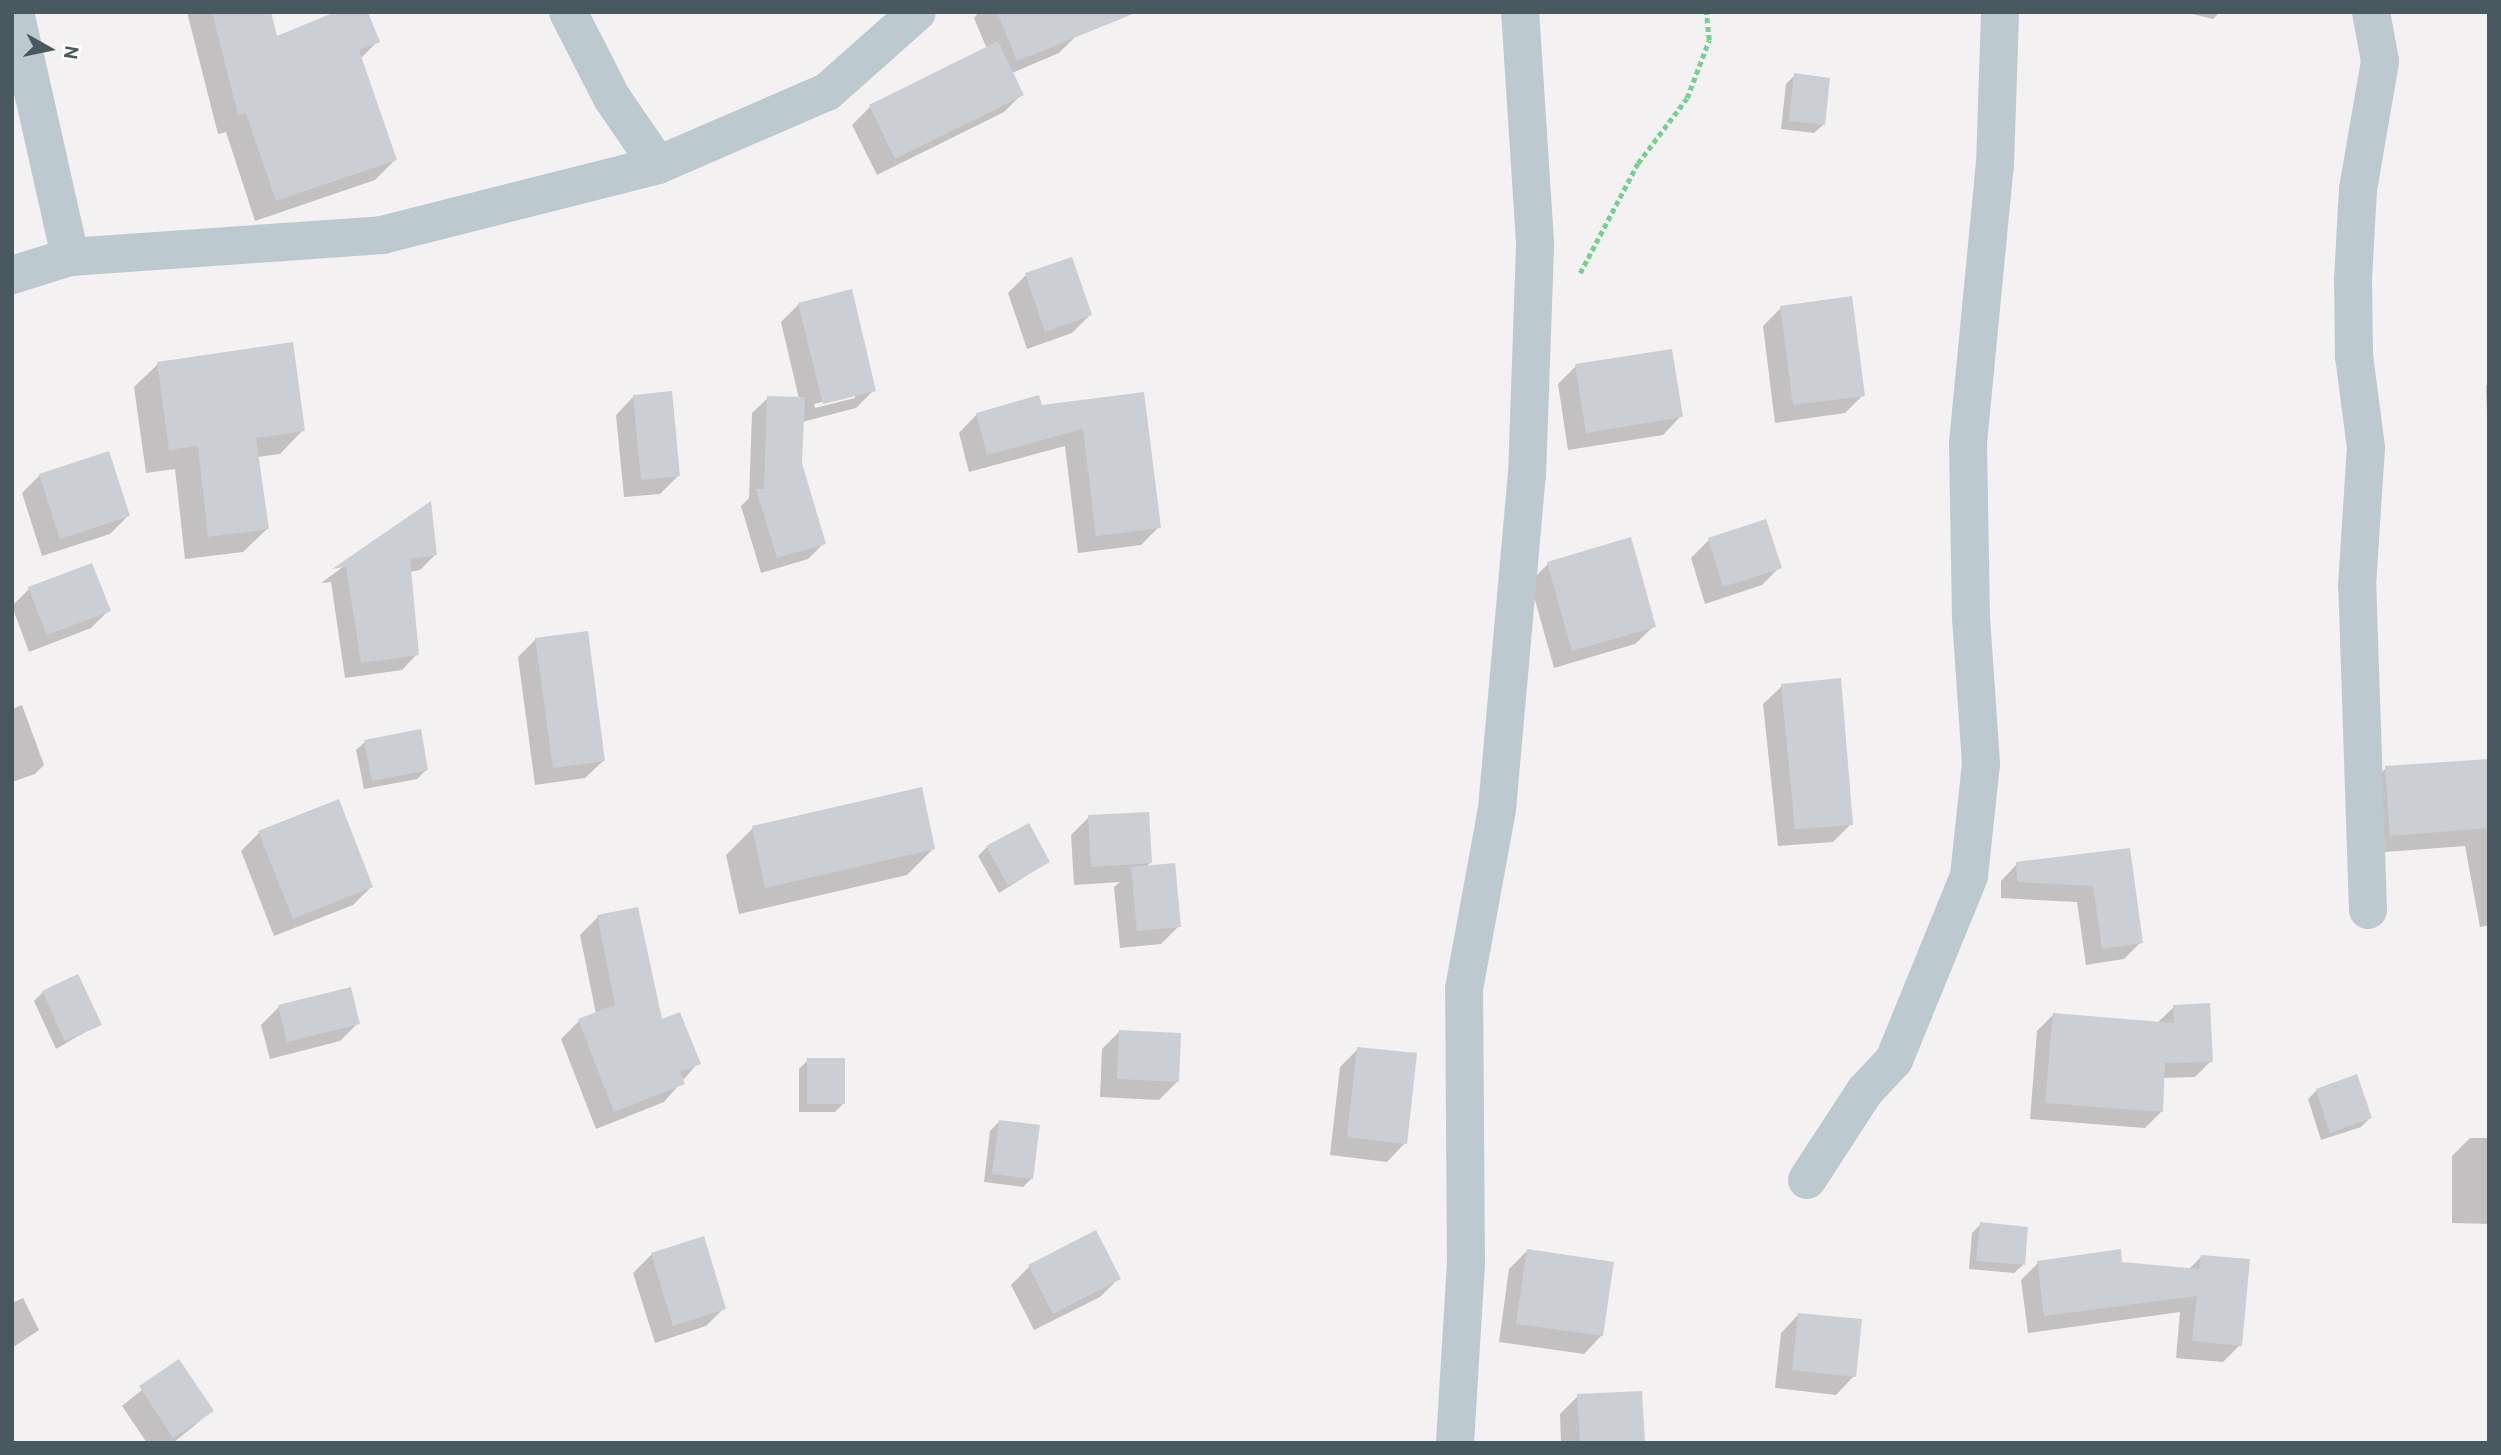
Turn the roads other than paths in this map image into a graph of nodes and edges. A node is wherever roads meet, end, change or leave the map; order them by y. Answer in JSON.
{"nodes":[{"id":1,"x":15,"y":12,"type":"edge"},
{"id":2,"x":568,"y":12,"type":"edge"},
{"id":3,"x":917,"y":12,"type":"edge"},
{"id":4,"x":1520,"y":12,"type":"edge"},
{"id":5,"x":2000,"y":12,"type":"edge"},
{"id":6,"x":2371,"y":12,"type":"edge"},
{"id":7,"x":658,"y":164,"type":"junction"},
{"id":8,"x":70,"y":257,"type":"junction"},
{"id":9,"x":12,"y":275,"type":"edge"},
{"id":10,"x":2368,"y":910,"type":"dead end"},
{"id":11,"x":1807,"y":1180,"type":"dead end"},
{"id":12,"x":1455,"y":1443,"type":"edge"}],
"edges":[{"from":1,"to":8,"type":"street"},
{"from":2,"to":7,"type":"street"},
{"from":3,"to":7,"type":"street"},
{"from":4,"to":12,"type":"street"},
{"from":5,"to":11,"type":"street"},
{"from":6,"to":10,"type":"street"},
{"from":7,"to":8,"type":"street"},
{"from":8,"to":9,"type":"street"}]}
